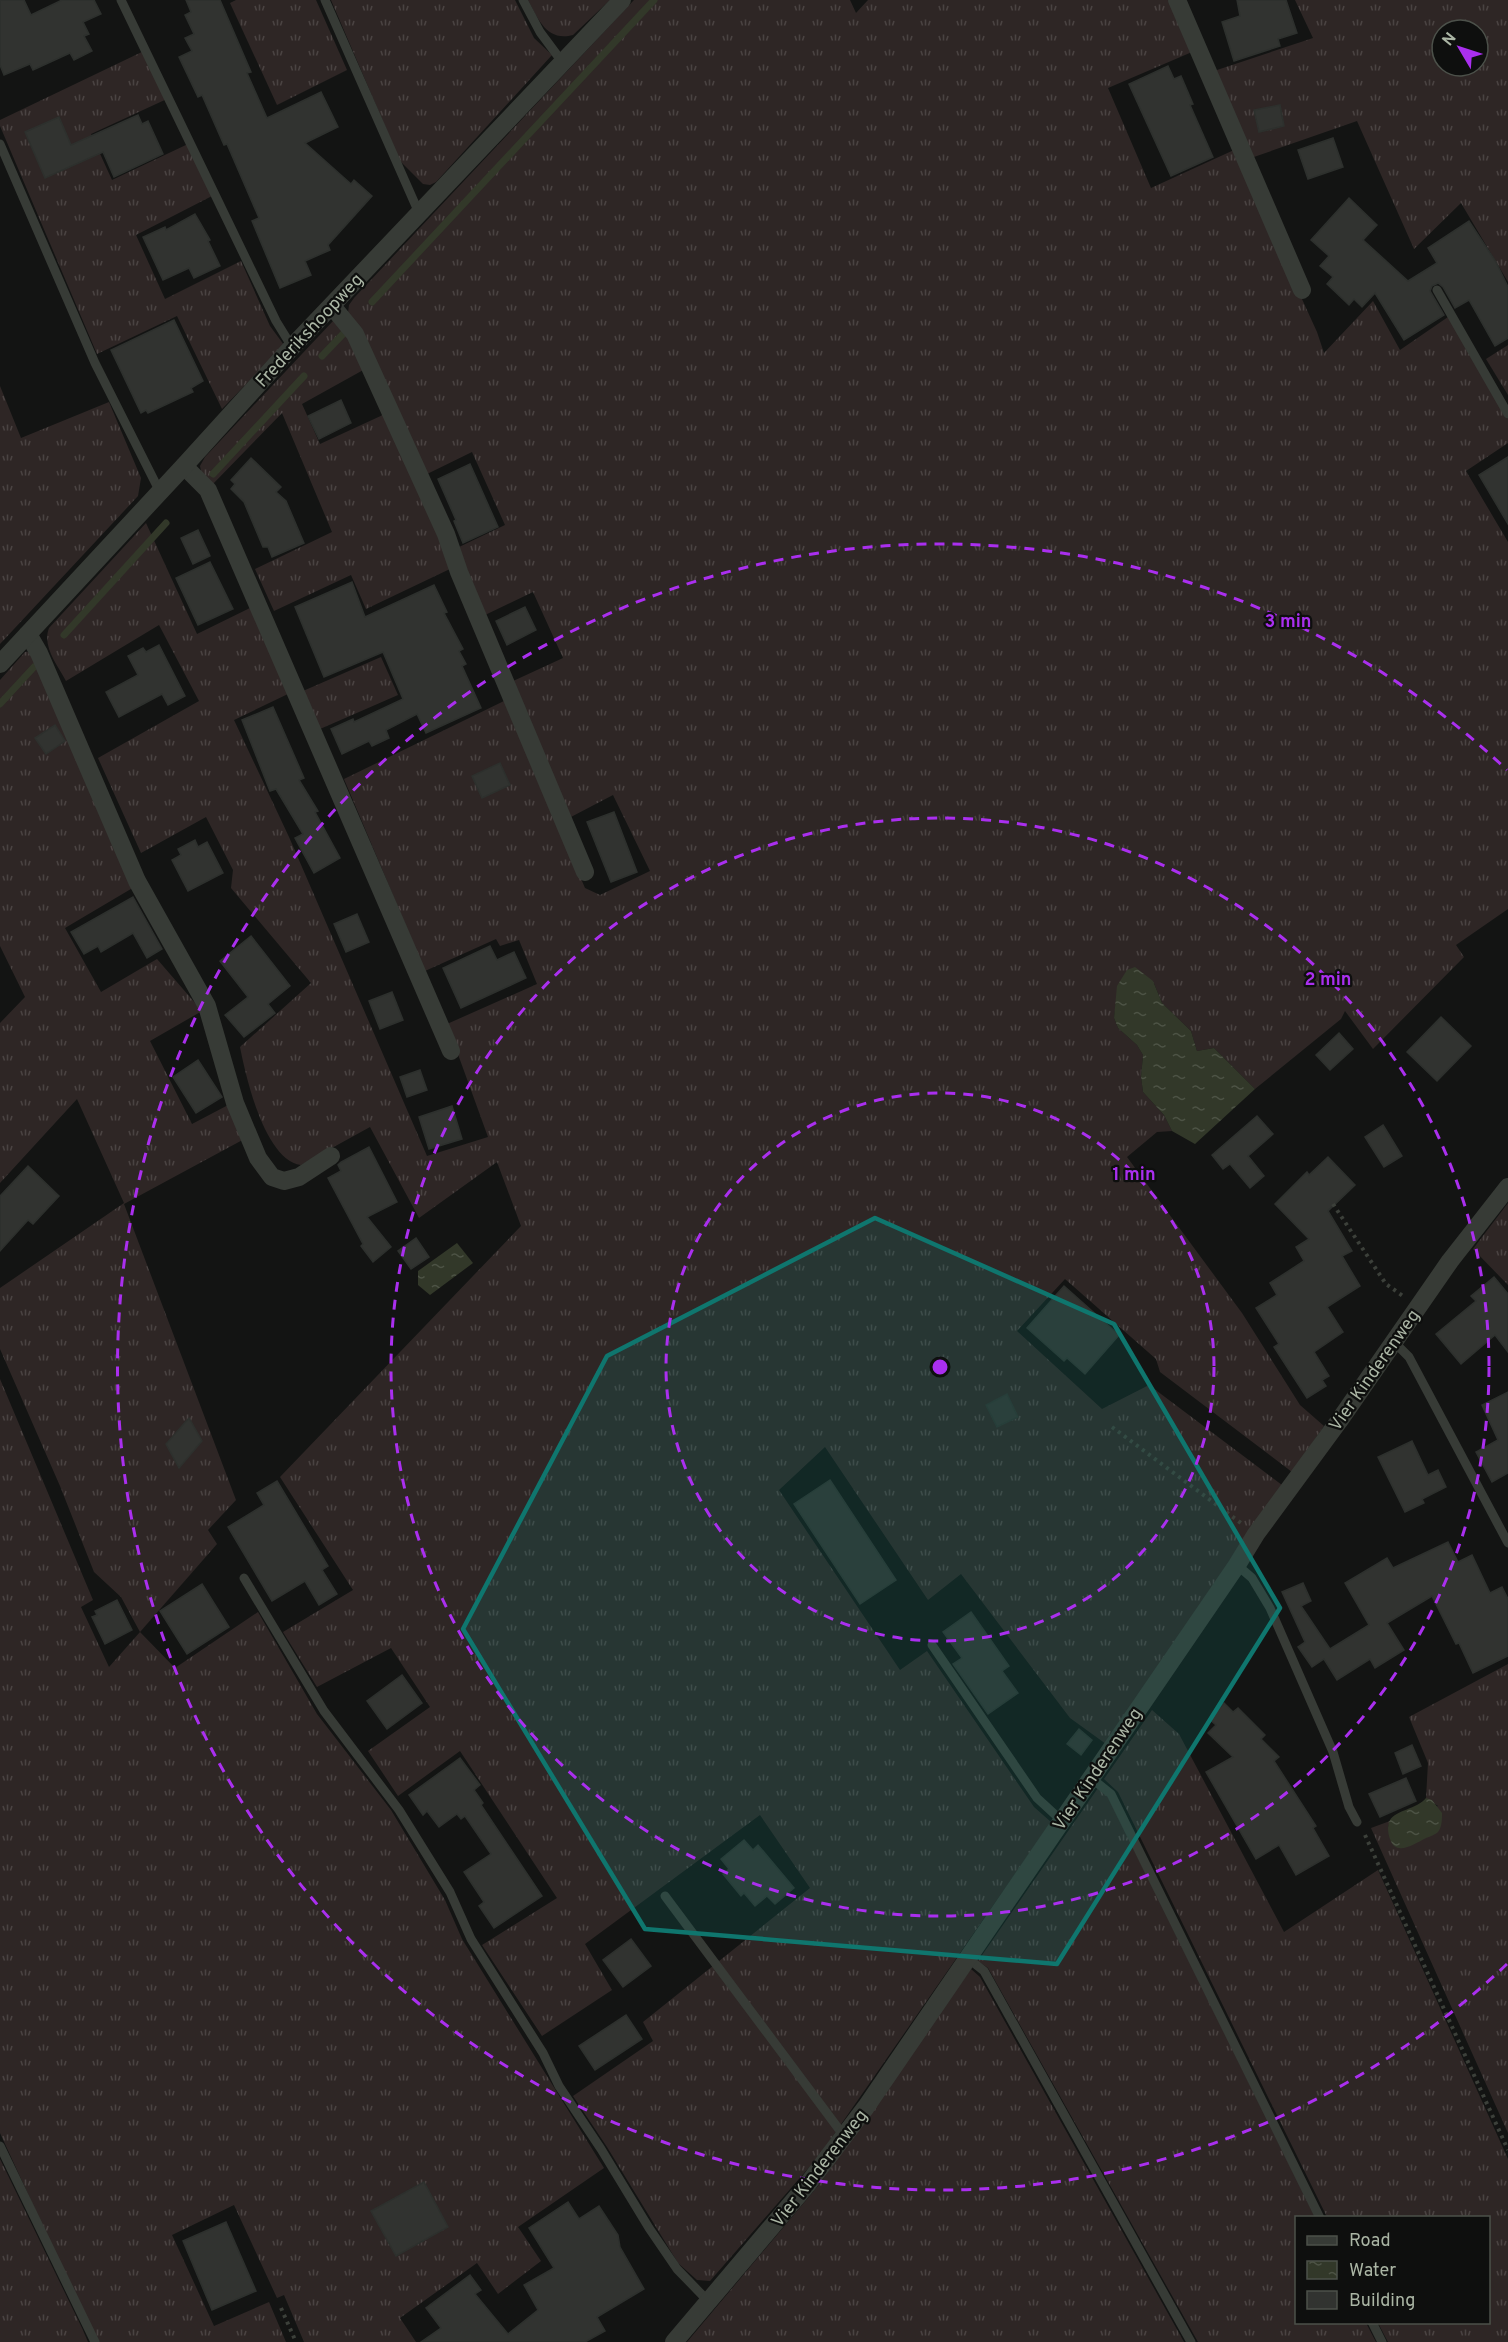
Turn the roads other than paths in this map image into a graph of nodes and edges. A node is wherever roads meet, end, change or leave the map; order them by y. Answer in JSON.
{"nodes":[{"id":1,"x":122,"y":0,"type":"edge"},
{"id":2,"x":325,"y":0,"type":"edge"},
{"id":3,"x":524,"y":0,"type":"edge"},
{"id":4,"x":622,"y":0,"type":"edge"},
{"id":5,"x":1177,"y":0,"type":"edge"},
{"id":6,"x":563,"y":63,"type":"junction"},
{"id":7,"x":0,"y":144,"type":"edge"},
{"id":8,"x":419,"y":213,"type":"junction"},
{"id":9,"x":1302,"y":290,"type":"dead end"},
{"id":10,"x":1437,"y":290,"type":"dead end"},
{"id":11,"x":332,"y":306,"type":"junction"},
{"id":12,"x":292,"y":347,"type":"junction"},
{"id":13,"x":1508,"y":414,"type":"edge"},
{"id":14,"x":184,"y":466,"type":"junction"},
{"id":15,"x":160,"y":492,"type":"junction"},
{"id":16,"x":28,"y":634,"type":"junction"},
{"id":17,"x":0,"y":664,"type":"edge"},
{"id":18,"x":585,"y":873,"type":"dead end"},
{"id":19,"x":451,"y":1051,"type":"dead end"},
{"id":20,"x":331,"y":1156,"type":"dead end"},
{"id":21,"x":1508,"y":1187,"type":"edge"},
{"id":22,"x":1394,"y":1342,"type":"junction"},
{"id":23,"x":1508,"y":1543,"type":"edge"},
{"id":24,"x":1237,"y":1565,"type":"junction"},
{"id":25,"x":244,"y":1578,"type":"dead end"},
{"id":26,"x":932,"y":1645,"type":"dead end"},
{"id":27,"x":1091,"y":1778,"type":"junction"},
{"id":28,"x":1062,"y":1821,"type":"junction"},
{"id":29,"x":1357,"y":1822,"type":"road end"},
{"id":30,"x":665,"y":1896,"type":"dead end"},
{"id":31,"x":969,"y":1959,"type":"junction"},
{"id":32,"x":844,"y":2136,"type":"junction"},
{"id":33,"x":0,"y":2146,"type":"edge"},
{"id":34,"x":1320,"y":2216,"type":"edge"},
{"id":35,"x":709,"y":2302,"type":"junction"},
{"id":36,"x":1373,"y":2324,"type":"edge"},
{"id":37,"x":95,"y":2342,"type":"edge"},
{"id":38,"x":674,"y":2342,"type":"edge"},
{"id":39,"x":1191,"y":2342,"type":"edge"},
{"id":40,"x":1382,"y":2342,"type":"edge"}],
"edges":[{"from":1,"to":12,"type":"lane"},
{"from":2,"to":8,"type":"lane"},
{"from":3,"to":6,"type":"lane"},
{"from":4,"to":6,"type":"street","name":"Frederikshoopweg"},
{"from":5,"to":9,"type":"street"},
{"from":6,"to":8,"type":"street","name":"Frederikshoopweg"},
{"from":7,"to":15,"type":"lane"},
{"from":8,"to":11,"type":"street","name":"Frederikshoopweg"},
{"from":10,"to":13,"type":"lane"},
{"from":11,"to":12,"type":"street","name":"Frederikshoopweg"},
{"from":11,"to":18,"type":"street"},
{"from":12,"to":14,"type":"street","name":"Frederikshoopweg"},
{"from":14,"to":15,"type":"street","name":"Frederikshoopweg"},
{"from":14,"to":19,"type":"street"},
{"from":15,"to":16,"type":"street","name":"Frederikshoopweg"},
{"from":16,"to":17,"type":"street","name":"Frederikshoopweg"},
{"from":16,"to":20,"type":"street"},
{"from":21,"to":22,"type":"street","name":"Vier Kinderenweg"},
{"from":22,"to":23,"type":"lane"},
{"from":22,"to":24,"type":"street","name":"Vier Kinderenweg"},
{"from":24,"to":27,"type":"street","name":"Vier Kinderenweg"},
{"from":24,"to":29,"type":"lane"},
{"from":25,"to":35,"type":"lane"},
{"from":26,"to":28,"type":"lane"},
{"from":27,"to":28,"type":"street","name":"Vier Kinderenweg"},
{"from":27,"to":34,"type":"lane"},
{"from":28,"to":31,"type":"street","name":"Vier Kinderenweg"},
{"from":30,"to":32,"type":"lane"},
{"from":31,"to":32,"type":"street","name":"Vier Kinderenweg"},
{"from":31,"to":39,"type":"lane"},
{"from":32,"to":35,"type":"street","name":"Vier Kinderenweg"},
{"from":33,"to":37,"type":"lane"},
{"from":35,"to":38,"type":"street","name":"Vier Kinderenweg"},
{"from":36,"to":40,"type":"lane"}]}
